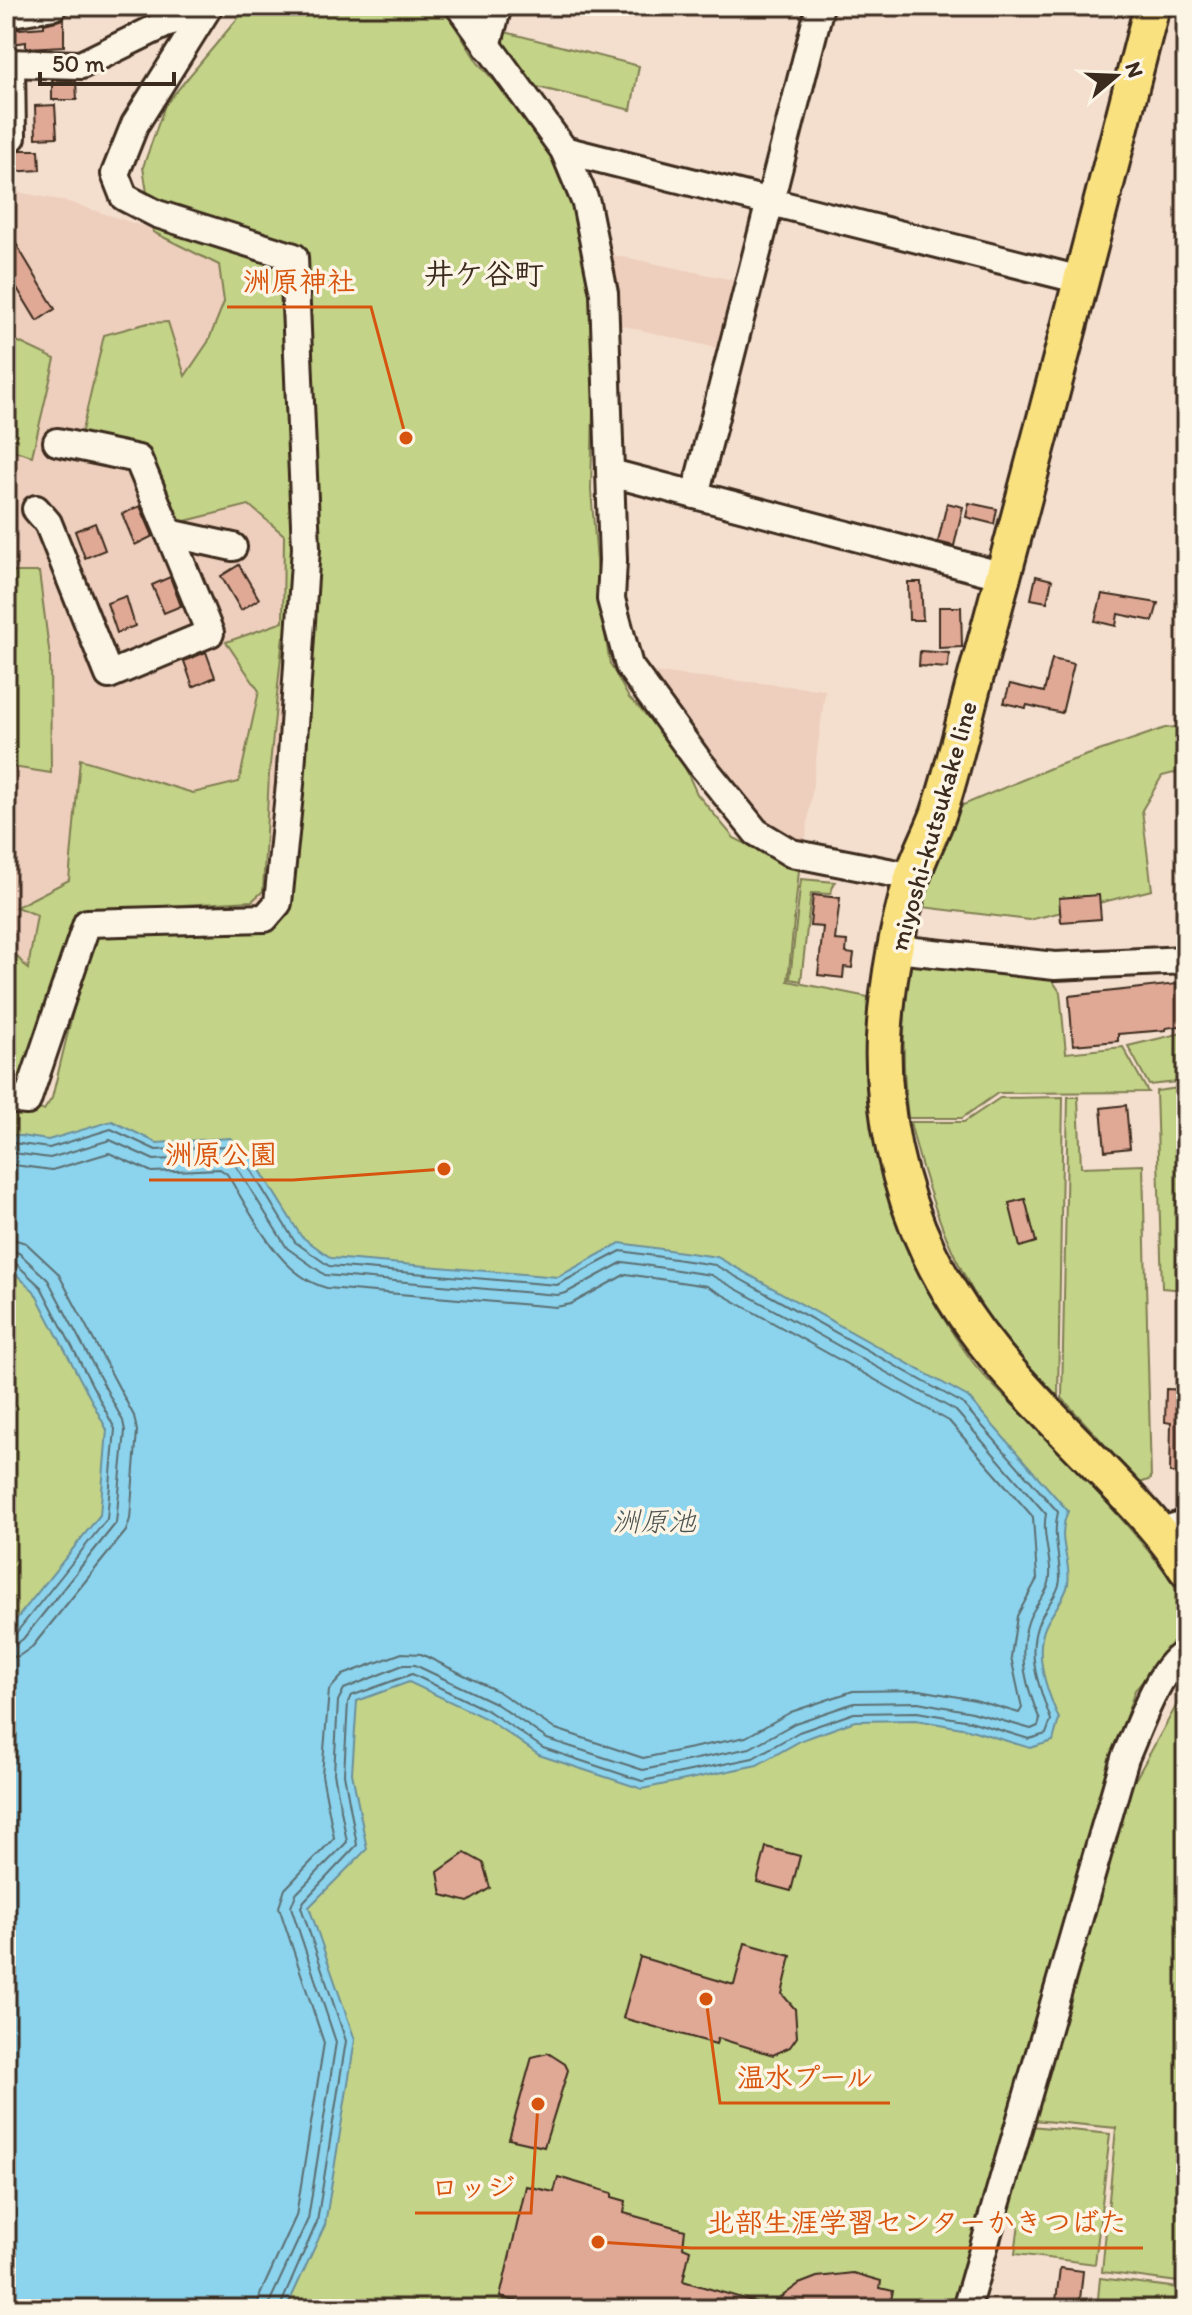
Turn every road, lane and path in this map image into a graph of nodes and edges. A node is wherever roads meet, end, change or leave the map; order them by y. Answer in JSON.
{"nodes":[{"id":1,"x":54,"y":6,"type":"edge"},
{"id":2,"x":208,"y":6,"type":"edge"},
{"id":3,"x":459,"y":6,"type":"edge"},
{"id":4,"x":498,"y":6,"type":"edge"},
{"id":5,"x":820,"y":6,"type":"edge"},
{"id":6,"x":1152,"y":6,"type":"edge"},
{"id":7,"x":6,"y":14,"type":"edge"},
{"id":8,"x":487,"y":46,"type":"junction"},
{"id":9,"x":9,"y":63,"type":"edge"},
{"id":10,"x":6,"y":137,"type":"edge"},
{"id":11,"x":564,"y":150,"type":"junction"},
{"id":12,"x":770,"y":201,"type":"junction"},
{"id":13,"x":1081,"y":280,"type":"junction"},
{"id":14,"x":57,"y":442,"type":"dead end"},
{"id":15,"x":611,"y":473,"type":"junction"},
{"id":16,"x":695,"y":495,"type":"junction"},
{"id":17,"x":36,"y":509,"type":"dead end"},
{"id":18,"x":169,"y":533,"type":"junction"},
{"id":19,"x":233,"y":547,"type":"dead end"},
{"id":20,"x":1004,"y":576,"type":"junction"},
{"id":21,"x":913,"y":877,"type":"junction"},
{"id":22,"x":896,"y":949,"type":"junction"},
{"id":23,"x":1186,"y":960,"type":"edge"},
{"id":24,"x":6,"y":1099,"type":"edge"},
{"id":25,"x":1173,"y":1528,"type":"edge"},
{"id":26,"x":1186,"y":1569,"type":"edge"},
{"id":27,"x":1186,"y":1653,"type":"edge"},
{"id":28,"x":966,"y":2309,"type":"edge"}],
"edges":[{"from":1,"to":7,"type":"street"},
{"from":2,"to":9,"type":"street"},
{"from":2,"to":24,"type":"street"},
{"from":3,"to":8,"type":"street"},
{"from":4,"to":8,"type":"street"},
{"from":5,"to":12,"type":"street"},
{"from":6,"to":13,"type":"main road","name":"miyoshi-kutsukake line"},
{"from":8,"to":11,"type":"street"},
{"from":9,"to":10,"type":"street"},
{"from":11,"to":12,"type":"street"},
{"from":11,"to":15,"type":"street"},
{"from":12,"to":13,"type":"street"},
{"from":12,"to":16,"type":"street"},
{"from":13,"to":20,"type":"main road","name":"miyoshi-kutsukake line"},
{"from":14,"to":18,"type":"street"},
{"from":15,"to":16,"type":"street"},
{"from":15,"to":21,"type":"street"},
{"from":16,"to":20,"type":"street"},
{"from":17,"to":18,"type":"street"},
{"from":18,"to":19,"type":"street"},
{"from":20,"to":21,"type":"main road","name":"miyoshi-kutsukake line"},
{"from":21,"to":22,"type":"main road","name":"miyoshi-kutsukake line"},
{"from":22,"to":23,"type":"street"},
{"from":22,"to":25,"type":"main road","name":"miyoshi-kutsukake line"},
{"from":25,"to":26,"type":"main road","name":"miyoshi-kutsukake line"},
{"from":27,"to":28,"type":"street"}]}
